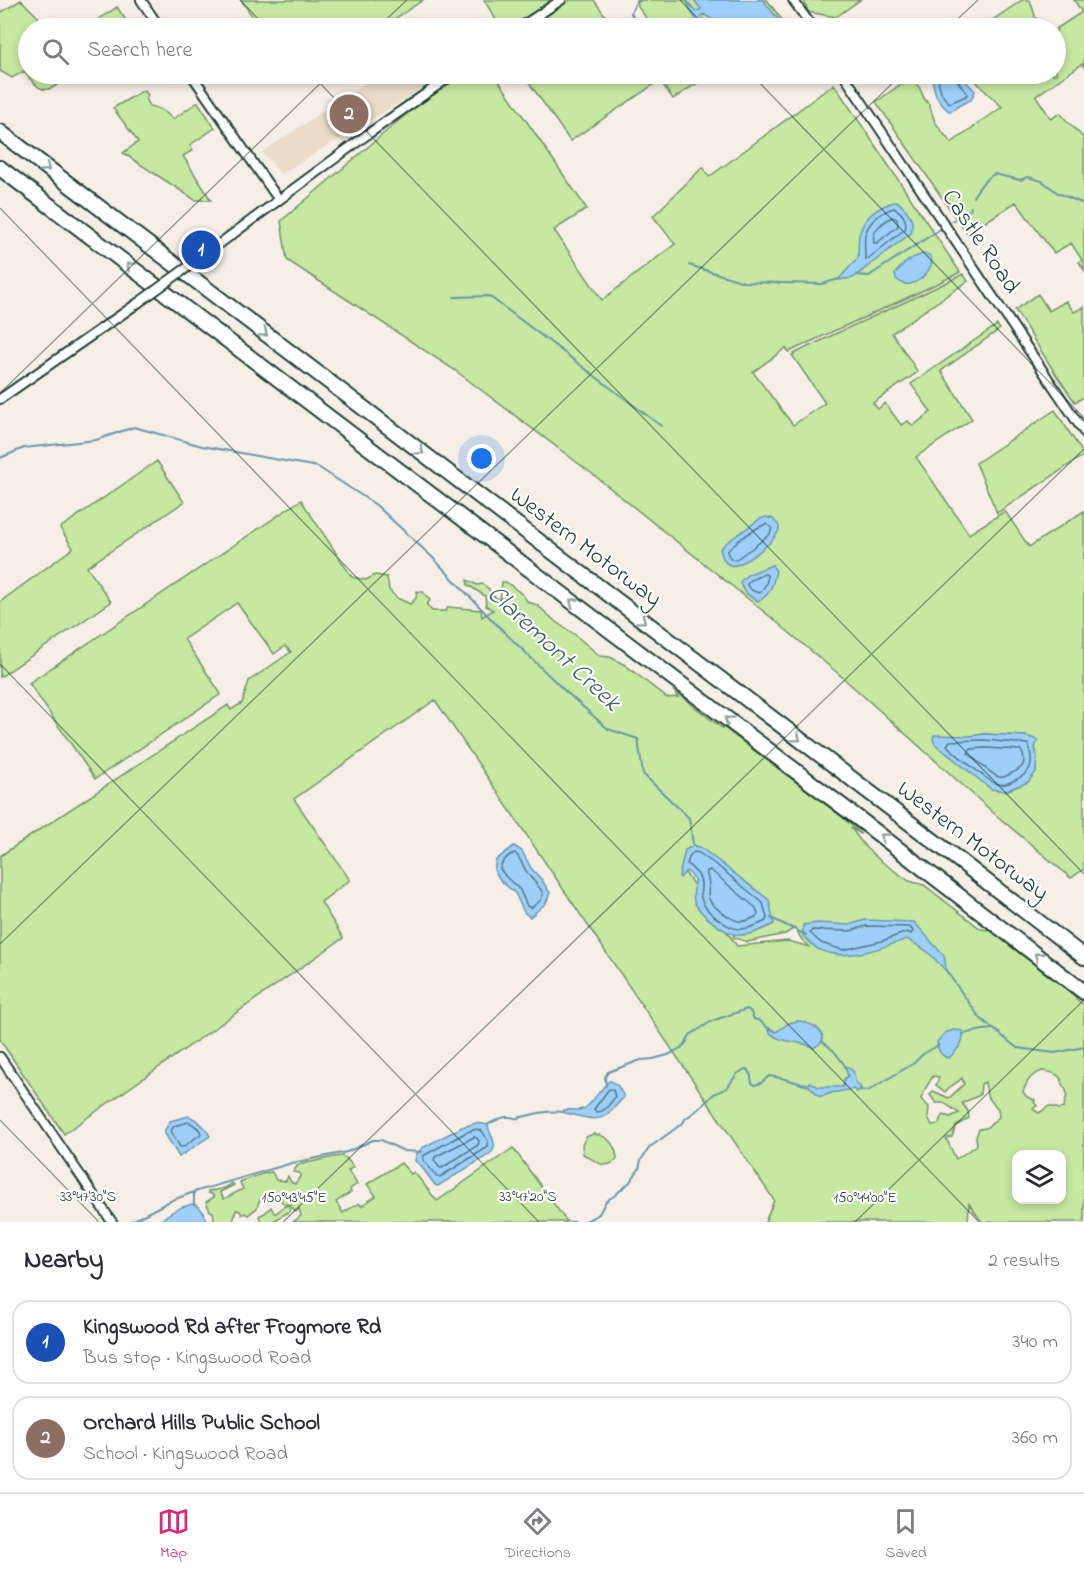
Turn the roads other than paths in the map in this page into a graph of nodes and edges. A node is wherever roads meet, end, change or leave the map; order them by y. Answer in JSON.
{"nodes":[{"id":1,"x":141,"y":0,"type":"edge"},
{"id":2,"x":561,"y":0,"type":"edge"},
{"id":3,"x":794,"y":0,"type":"edge"},
{"id":4,"x":153,"y":18,"type":"edge"},
{"id":5,"x":534,"y":18,"type":"edge"},
{"id":6,"x":806,"y":18,"type":"edge"},
{"id":7,"x":198,"y":84,"type":"edge"},
{"id":8,"x":439,"y":84,"type":"edge"},
{"id":9,"x":850,"y":84,"type":"edge"},
{"id":10,"x":0,"y":132,"type":"edge"},
{"id":11,"x":0,"y":168,"type":"edge"},
{"id":12,"x":279,"y":200,"type":"junction"},
{"id":13,"x":0,"y":399,"type":"edge"},
{"id":14,"x":1084,"y":432,"type":"edge"},
{"id":15,"x":1084,"y":957,"type":"edge"},
{"id":16,"x":1084,"y":992,"type":"edge"},
{"id":17,"x":0,"y":1057,"type":"edge"},
{"id":18,"x":112,"y":1222,"type":"edge"}],
"edges":[{"from":1,"to":4,"type":"street"},
{"from":2,"to":5,"type":"street"},
{"from":3,"to":6,"type":"street"},
{"from":7,"to":12,"type":"street"},
{"from":8,"to":12,"type":"street"},
{"from":9,"to":14,"type":"street","name":"Castle Road"},
{"from":10,"to":15,"type":"highway","name":"Western Motorway","one_way":true},
{"from":16,"to":11,"type":"highway","name":"Western Motorway","one_way":true},
{"from":12,"to":13,"type":"street","bridge":true},
{"from":17,"to":18,"type":"street"}]}
